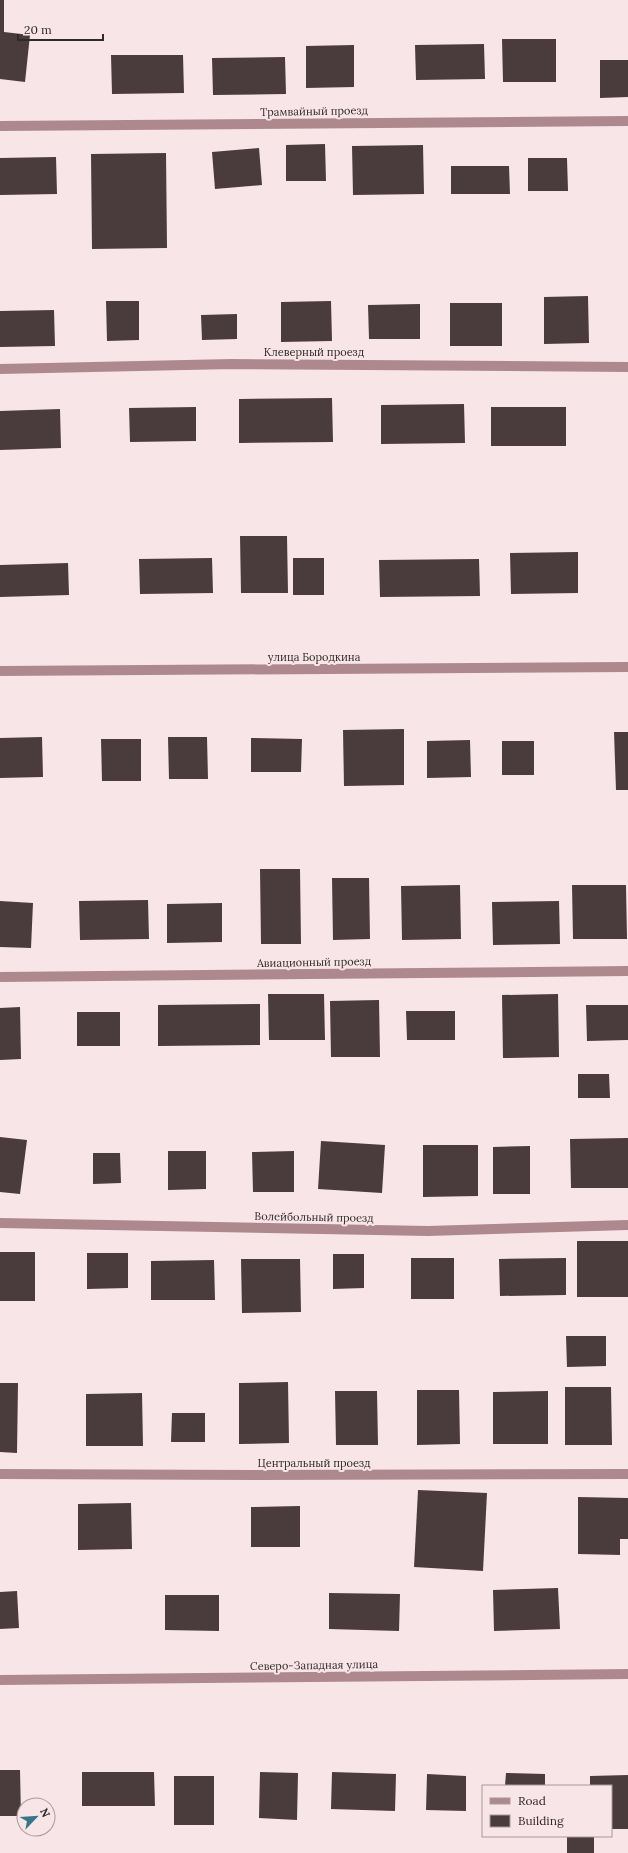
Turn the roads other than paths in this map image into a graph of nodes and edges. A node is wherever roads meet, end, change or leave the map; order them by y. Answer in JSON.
{"nodes":[{"id":1,"x":628,"y":121,"type":"edge"},
{"id":2,"x":0,"y":126,"type":"edge"},
{"id":3,"x":628,"y":367,"type":"edge"},
{"id":4,"x":0,"y":369,"type":"edge"},
{"id":5,"x":628,"y":667,"type":"edge"},
{"id":6,"x":0,"y":671,"type":"edge"},
{"id":7,"x":628,"y":971,"type":"edge"},
{"id":8,"x":0,"y":976,"type":"edge"},
{"id":9,"x":0,"y":1223,"type":"edge"},
{"id":10,"x":628,"y":1225,"type":"edge"},
{"id":11,"x":0,"y":1474,"type":"edge"},
{"id":12,"x":628,"y":1474,"type":"edge"},
{"id":13,"x":628,"y":1674,"type":"edge"},
{"id":14,"x":0,"y":1680,"type":"edge"}],
"edges":[{"from":1,"to":2,"type":"street","name":"Трамвайный проезд"},
{"from":3,"to":4,"type":"street","name":"Клеверный проезд"},
{"from":5,"to":6,"type":"street","name":"улица Бородкина"},
{"from":7,"to":8,"type":"street","name":"Авиационный проезд"},
{"from":9,"to":10,"type":"street","name":"Волейбольный проезд"},
{"from":11,"to":12,"type":"street","name":"Центральный проезд"},
{"from":13,"to":14,"type":"street","name":"Северо-Западная улица"}]}
